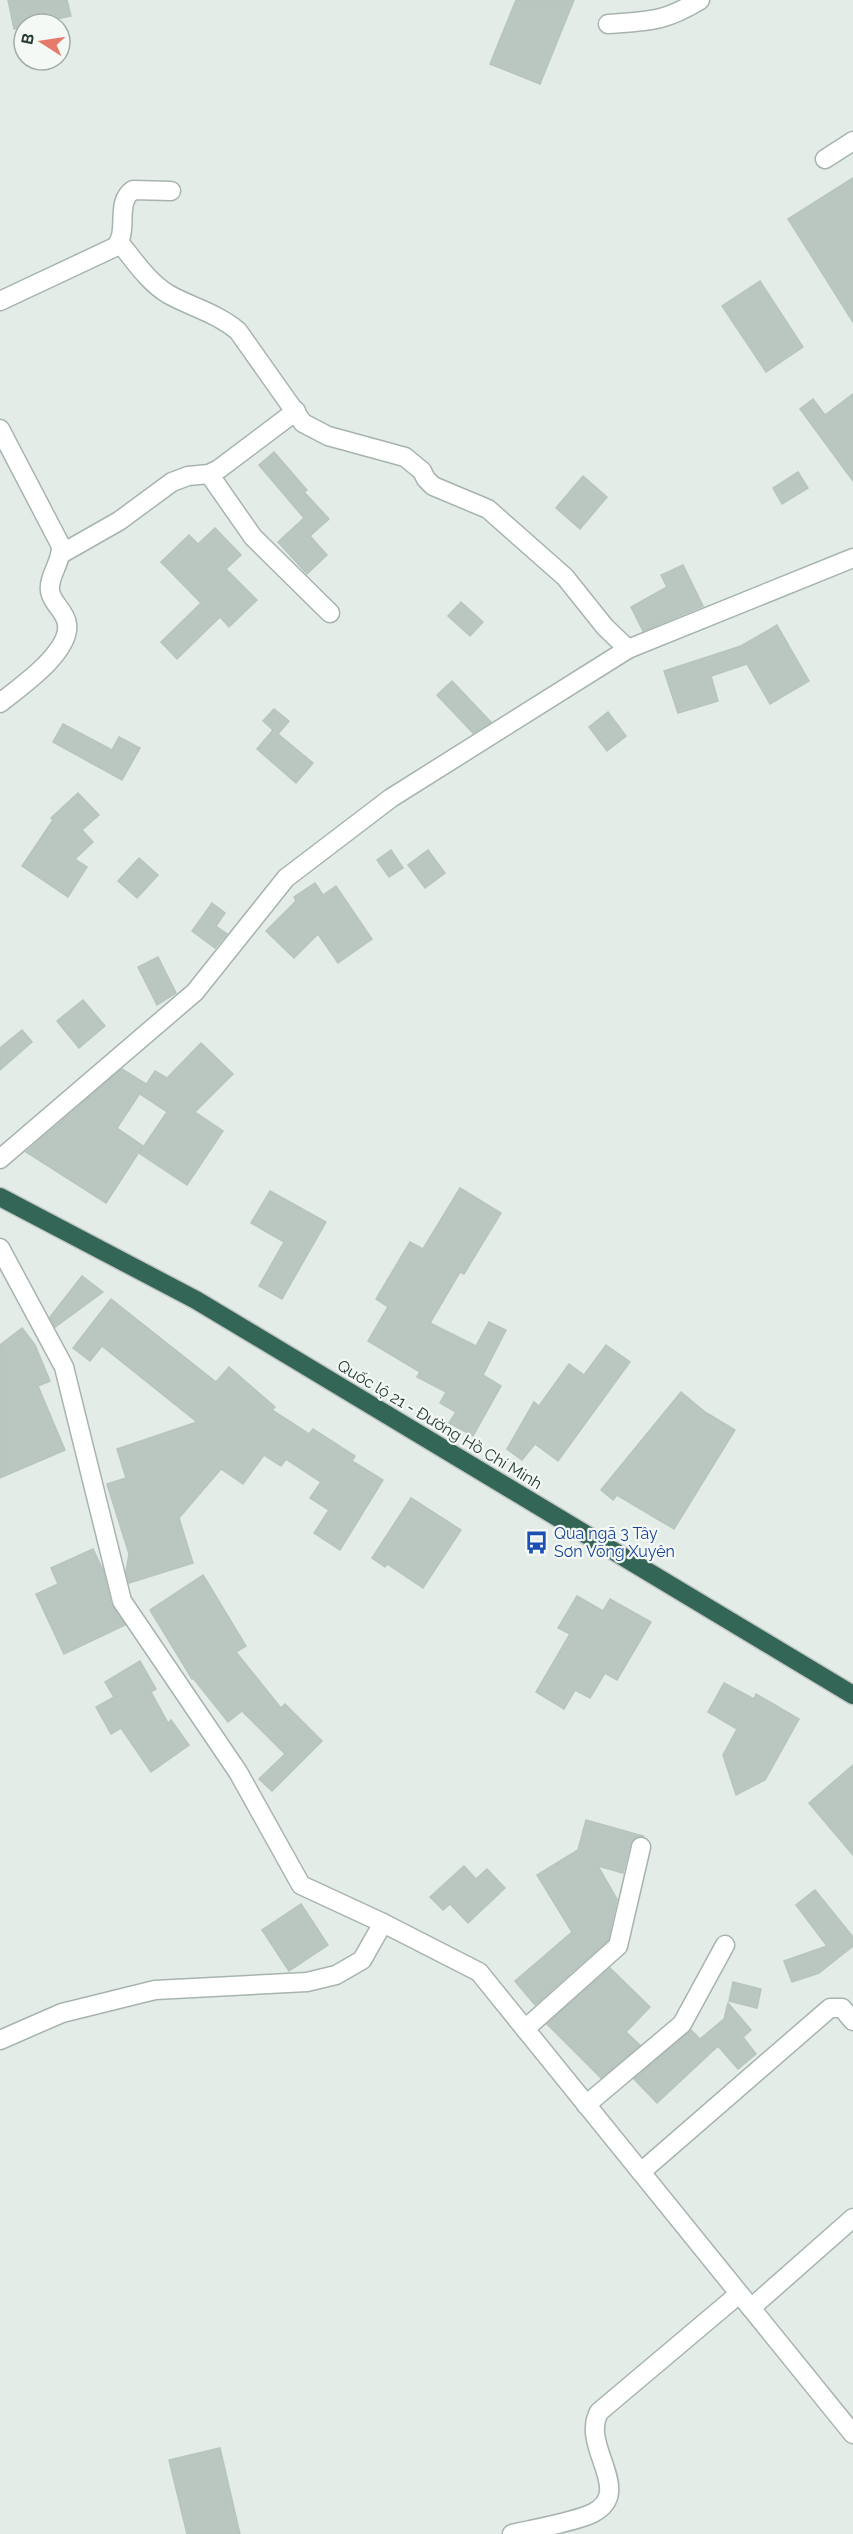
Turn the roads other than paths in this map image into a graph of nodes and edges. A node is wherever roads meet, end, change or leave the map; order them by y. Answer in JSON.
{"nodes":[{"id":1,"x":700,"y":0,"type":"edge"},
{"id":2,"x":608,"y":24,"type":"dead end"},
{"id":3,"x":853,"y":141,"type":"edge"},
{"id":4,"x":825,"y":159,"type":"dead end"},
{"id":5,"x":171,"y":191,"type":"dead end"},
{"id":6,"x":119,"y":243,"type":"junction"},
{"id":7,"x":2,"y":294,"type":"edge"},
{"id":8,"x":296,"y":411,"type":"junction"},
{"id":9,"x":0,"y":429,"type":"edge"},
{"id":10,"x":208,"y":474,"type":"junction"},
{"id":11,"x":61,"y":554,"type":"junction"},
{"id":12,"x":853,"y":558,"type":"edge"},
{"id":13,"x":330,"y":613,"type":"dead end"},
{"id":14,"x":628,"y":650,"type":"junction"},
{"id":15,"x":0,"y":704,"type":"edge"},
{"id":16,"x":0,"y":1159,"type":"edge"},
{"id":17,"x":0,"y":1197,"type":"edge"},
{"id":18,"x":0,"y":1248,"type":"edge"},
{"id":19,"x":853,"y":1695,"type":"edge"},
{"id":20,"x":640,"y":1847,"type":"dead end"},
{"id":21,"x":382,"y":1923,"type":"junction"},
{"id":22,"x":725,"y":1944,"type":"dead end"},
{"id":23,"x":853,"y":2021,"type":"edge"},
{"id":24,"x":525,"y":2029,"type":"junction"},
{"id":25,"x":0,"y":2040,"type":"edge"},
{"id":26,"x":586,"y":2105,"type":"junction"},
{"id":27,"x":641,"y":2172,"type":"junction"},
{"id":28,"x":853,"y":2218,"type":"edge"},
{"id":29,"x":739,"y":2294,"type":"junction"},
{"id":30,"x":751,"y":2308,"type":"junction"},
{"id":31,"x":853,"y":2434,"type":"edge"},
{"id":32,"x":512,"y":2534,"type":"edge"}],
"edges":[{"from":1,"to":2,"type":"street"},
{"from":3,"to":4,"type":"street"},
{"from":5,"to":6,"type":"street"},
{"from":6,"to":7,"type":"street"},
{"from":6,"to":8,"type":"street"},
{"from":8,"to":10,"type":"street"},
{"from":8,"to":14,"type":"street"},
{"from":9,"to":11,"type":"street"},
{"from":10,"to":11,"type":"street"},
{"from":10,"to":13,"type":"street"},
{"from":11,"to":15,"type":"street"},
{"from":12,"to":14,"type":"street"},
{"from":14,"to":16,"type":"street"},
{"from":17,"to":19,"type":"highway","name":"Quốc lộ 21 - Đường Hồ Chí Minh"},
{"from":18,"to":21,"type":"street"},
{"from":20,"to":24,"type":"street"},
{"from":21,"to":24,"type":"street"},
{"from":21,"to":25,"type":"street"},
{"from":22,"to":26,"type":"street"},
{"from":23,"to":27,"type":"street"},
{"from":24,"to":26,"type":"street"},
{"from":26,"to":27,"type":"street"},
{"from":27,"to":29,"type":"street"},
{"from":28,"to":30,"type":"street"},
{"from":29,"to":30,"type":"street"},
{"from":29,"to":32,"type":"street"},
{"from":30,"to":31,"type":"street"}]}
